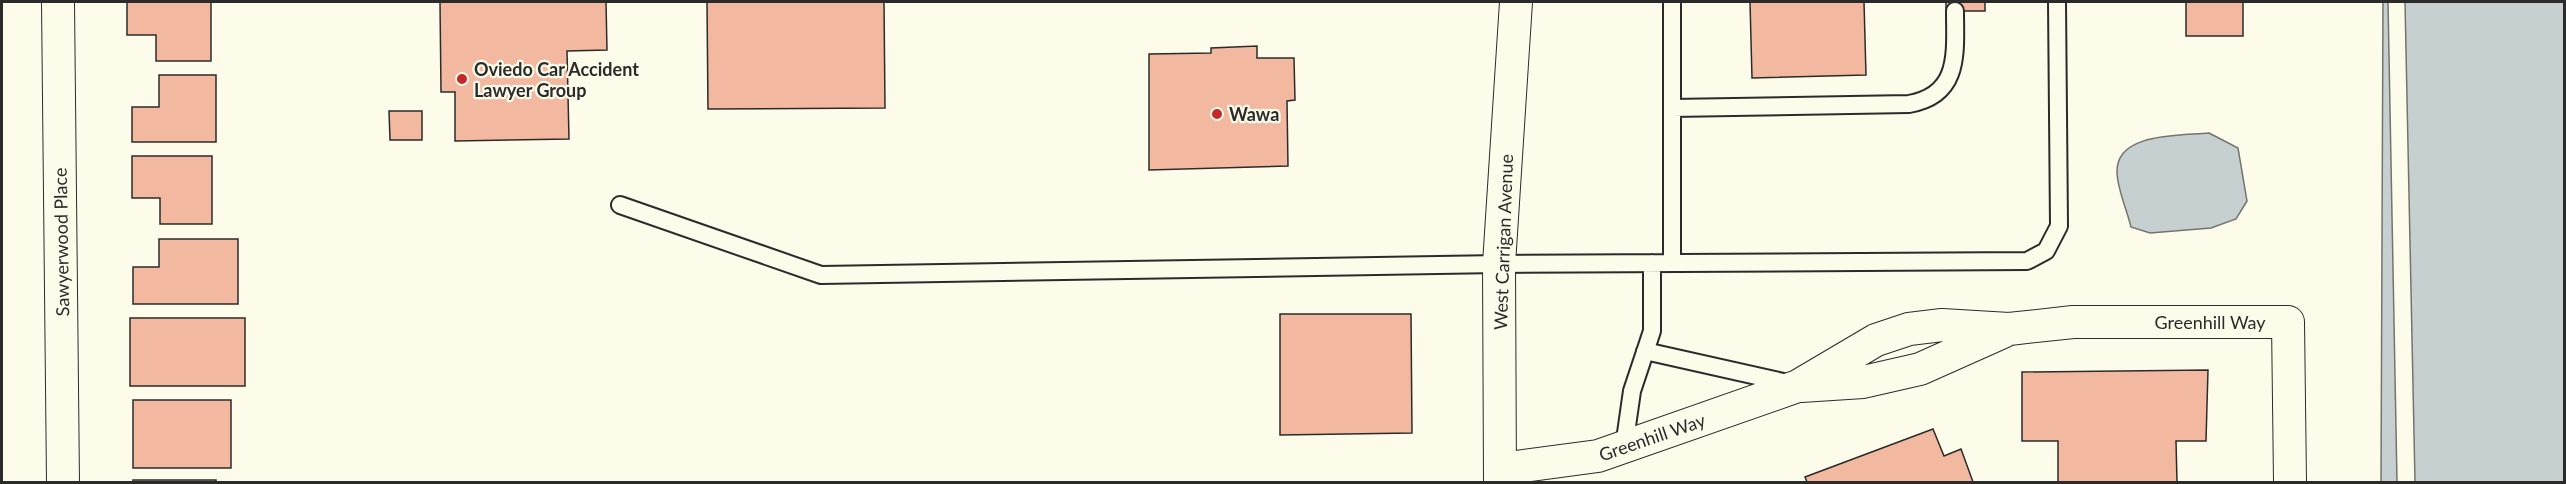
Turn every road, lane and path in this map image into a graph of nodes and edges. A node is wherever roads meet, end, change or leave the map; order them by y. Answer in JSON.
{"nodes":[{"id":1,"x":58,"y":2,"type":"edge"},
{"id":2,"x":1516,"y":2,"type":"edge"},
{"id":3,"x":1671,"y":2,"type":"edge"},
{"id":4,"x":2057,"y":2,"type":"edge"},
{"id":5,"x":1955,"y":11,"type":"dead end"},
{"id":6,"x":1672,"y":108,"type":"junction"},
{"id":7,"x":620,"y":205,"type":"dead end"},
{"id":8,"x":1652,"y":263,"type":"junction"},
{"id":9,"x":1672,"y":263,"type":"junction"},
{"id":10,"x":1499,"y":264,"type":"junction"},
{"id":11,"x":2009,"y":329,"type":"junction"},
{"id":12,"x":1645,"y":351,"type":"junction"},
{"id":13,"x":1798,"y":386,"type":"junction"},
{"id":14,"x":1624,"y":447,"type":"junction"},
{"id":15,"x":1500,"y":476,"type":"edge"},
{"id":16,"x":63,"y":483,"type":"edge"},
{"id":17,"x":2290,"y":483,"type":"edge"}],
"edges":[{"from":1,"to":16,"type":"street","name":"Sawyerwood Place"},
{"from":2,"to":10,"type":"street","name":"West Carrigan Avenue"},
{"from":3,"to":6,"type":"lane"},
{"from":4,"to":9,"type":"lane"},
{"from":5,"to":6,"type":"lane"},
{"from":6,"to":9,"type":"lane"},
{"from":7,"to":10,"type":"lane"},
{"from":8,"to":9,"type":"lane"},
{"from":8,"to":10,"type":"lane"},
{"from":8,"to":12,"type":"lane"},
{"from":10,"to":15,"type":"street","name":"West Carrigan Avenue"},
{"from":11,"to":13,"type":"street","name":"Greenhill Way"},
{"from":11,"to":13,"type":"street","name":"Greenhill Way"},
{"from":11,"to":17,"type":"street","name":"Greenhill Way"},
{"from":12,"to":13,"type":"lane"},
{"from":12,"to":14,"type":"lane"},
{"from":13,"to":14,"type":"street","name":"Greenhill Way"},
{"from":14,"to":15,"type":"street","name":"Greenhill Way"}]}
